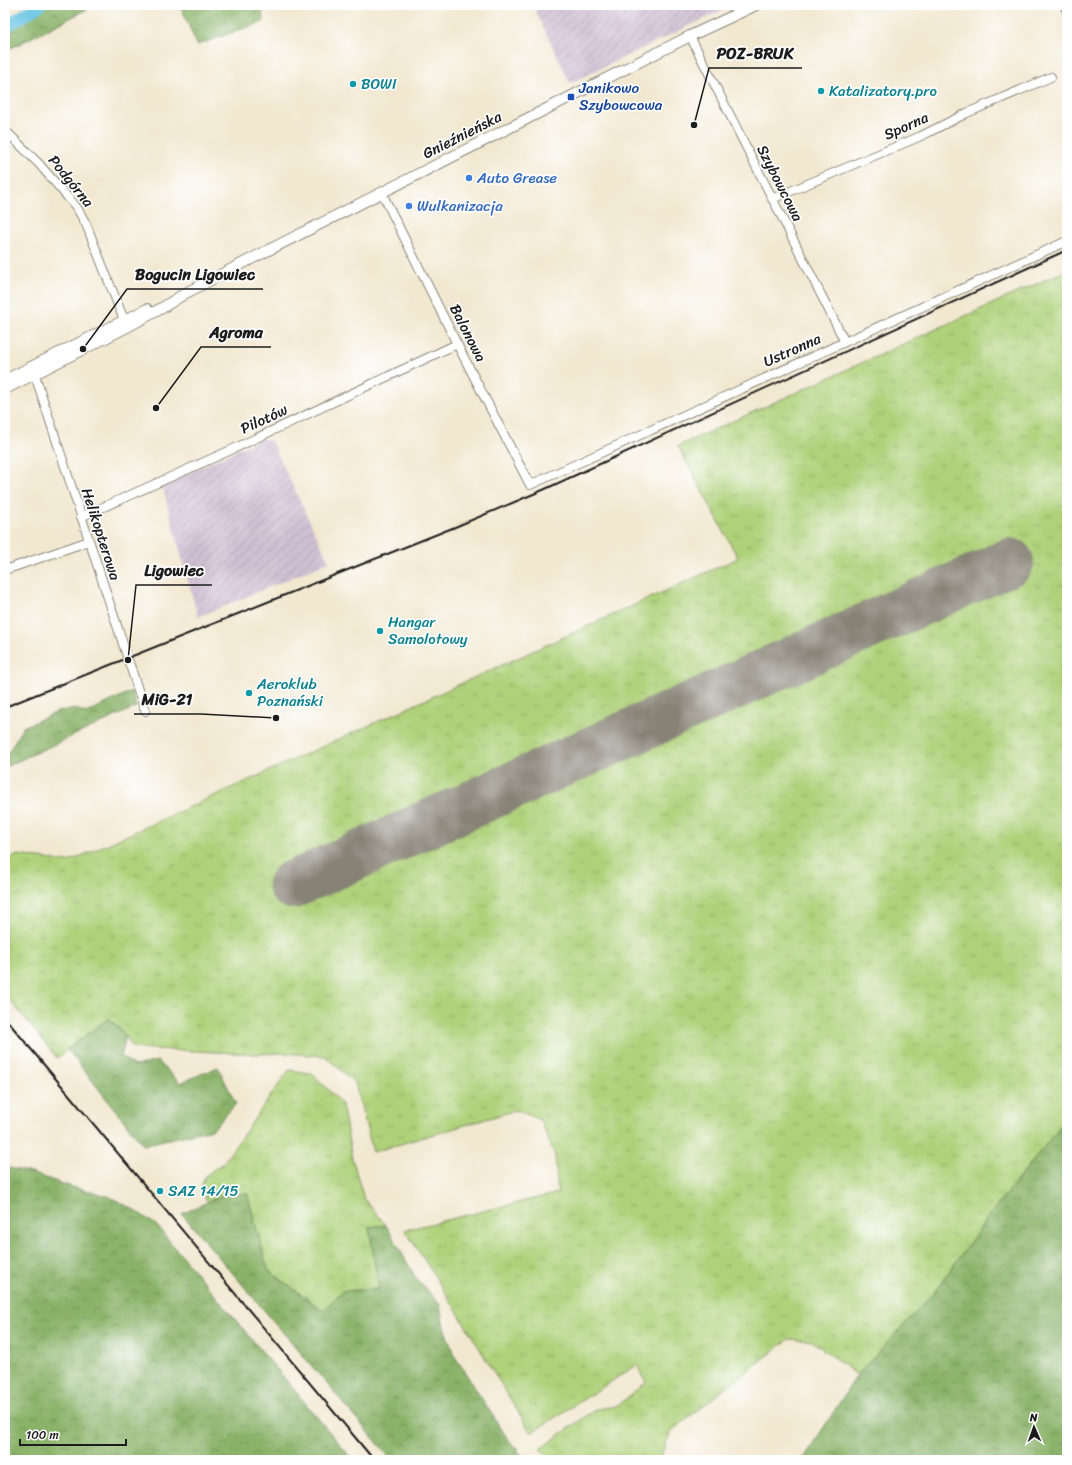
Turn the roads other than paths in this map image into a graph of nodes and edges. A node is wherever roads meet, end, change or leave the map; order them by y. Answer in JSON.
{"nodes":[{"id":1,"x":756,"y":5,"type":"edge"},
{"id":2,"x":1064,"y":5,"type":"edge"},
{"id":3,"x":1067,"y":11,"type":"edge"},
{"id":4,"x":690,"y":36,"type":"junction"},
{"id":5,"x":1051,"y":77,"type":"dead end"},
{"id":6,"x":5,"y":130,"type":"edge"},
{"id":7,"x":382,"y":193,"type":"junction"},
{"id":8,"x":772,"y":199,"type":"junction"},
{"id":9,"x":1067,"y":241,"type":"edge"},
{"id":10,"x":125,"y":323,"type":"junction"},
{"id":11,"x":845,"y":342,"type":"junction"},
{"id":12,"x":458,"y":344,"type":"junction"},
{"id":13,"x":33,"y":370,"type":"junction"},
{"id":14,"x":5,"y":380,"type":"edge"},
{"id":15,"x":5,"y":388,"type":"edge"},
{"id":16,"x":530,"y":485,"type":"joint"},
{"id":17,"x":81,"y":517,"type":"junction"},
{"id":18,"x":89,"y":541,"type":"junction"},
{"id":19,"x":5,"y":570,"type":"edge"},
{"id":20,"x":145,"y":711,"type":"dead end"}],
"edges":[{"from":1,"to":4,"type":"main road","name":"Gnieźnieńska"},
{"from":2,"to":3,"type":"street"},
{"from":4,"to":7,"type":"main road","name":"Gnieźnieńska"},
{"from":4,"to":8,"type":"street","name":"Szybowcowa"},
{"from":5,"to":8,"type":"street","name":"Sporna"},
{"from":6,"to":10,"type":"street","name":"Podgórna"},
{"from":7,"to":10,"type":"main road","name":"Gnieźnieńska"},
{"from":7,"to":12,"type":"street","name":"Balonowa"},
{"from":8,"to":11,"type":"street","name":"Szybowcowa"},
{"from":9,"to":11,"type":"street","name":"Ustronna"},
{"from":10,"to":13,"type":"main road","name":"Gnieźnieńska"},
{"from":11,"to":16,"type":"street","name":"Ustronna"},
{"from":12,"to":16,"type":"street","name":"Balonowa"},
{"from":12,"to":17,"type":"street","name":"Pilotów"},
{"from":13,"to":14,"type":"main road","name":"Gnieźnieńska"},
{"from":13,"to":15,"type":"main road","name":"Gnieźnieńska"},
{"from":13,"to":17,"type":"street","name":"Helikopterowa"},
{"from":17,"to":18,"type":"street","name":"Helikopterowa"},
{"from":18,"to":19,"type":"street"},
{"from":18,"to":20,"type":"street","name":"Helikopterowa"}]}
